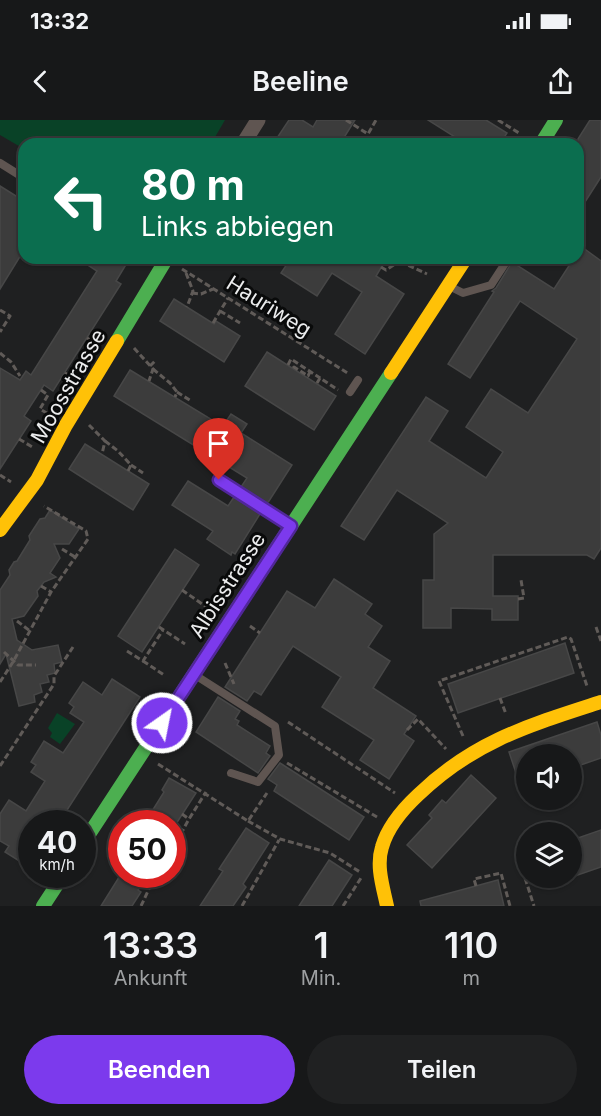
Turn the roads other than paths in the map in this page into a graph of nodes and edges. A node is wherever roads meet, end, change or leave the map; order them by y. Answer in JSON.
{"nodes":[{"id":1,"x":258,"y":120,"type":"edge"},
{"id":2,"x":556,"y":120,"type":"edge"},
{"id":3,"x":247,"y":138,"type":"edge"},
{"id":4,"x":545,"y":138,"type":"edge"},
{"id":5,"x":0,"y":163,"type":"edge"},
{"id":6,"x":18,"y":174,"type":"edge"},
{"id":7,"x":164,"y":264,"type":"edge"},
{"id":8,"x":462,"y":264,"type":"edge"},
{"id":9,"x":505,"y":264,"type":"edge"},
{"id":10,"x":448,"y":286,"type":"junction"},
{"id":11,"x":358,"y":380,"type":"road end"},
{"id":12,"x":350,"y":393,"type":"dead end"},
{"id":13,"x":219,"y":480,"type":"dead end"},
{"id":14,"x":291,"y":526,"type":"junction"},
{"id":15,"x":0,"y":530,"type":"edge"},
{"id":16,"x":194,"y":674,"type":"junction"},
{"id":17,"x":597,"y":703,"type":"edge"},
{"id":18,"x":231,"y":773,"type":"dead end"},
{"id":19,"x":96,"y":824,"type":"edge"},
{"id":20,"x":55,"y":888,"type":"edge"},
{"id":21,"x":44,"y":906,"type":"edge"},
{"id":22,"x":387,"y":906,"type":"edge"}],
"edges":[{"from":1,"to":3,"type":"street"},
{"from":2,"to":4,"type":"main road"},
{"from":5,"to":6,"type":"lane"},
{"from":7,"to":15,"type":"main road","name":"Moosstrasse"},
{"from":8,"to":10,"type":"main road","name":"Albisstrasse"},
{"from":9,"to":10,"type":"lane"},
{"from":10,"to":14,"type":"main road","name":"Albisstrasse"},
{"from":11,"to":12,"type":"lane"},
{"from":13,"to":14,"type":"lane"},
{"from":14,"to":16,"type":"main road","name":"Albisstrasse"},
{"from":16,"to":18,"type":"lane"},
{"from":16,"to":19,"type":"main road","name":"Albisstrasse"},
{"from":17,"to":22,"type":"main road"},
{"from":20,"to":21,"type":"main road"}]}
